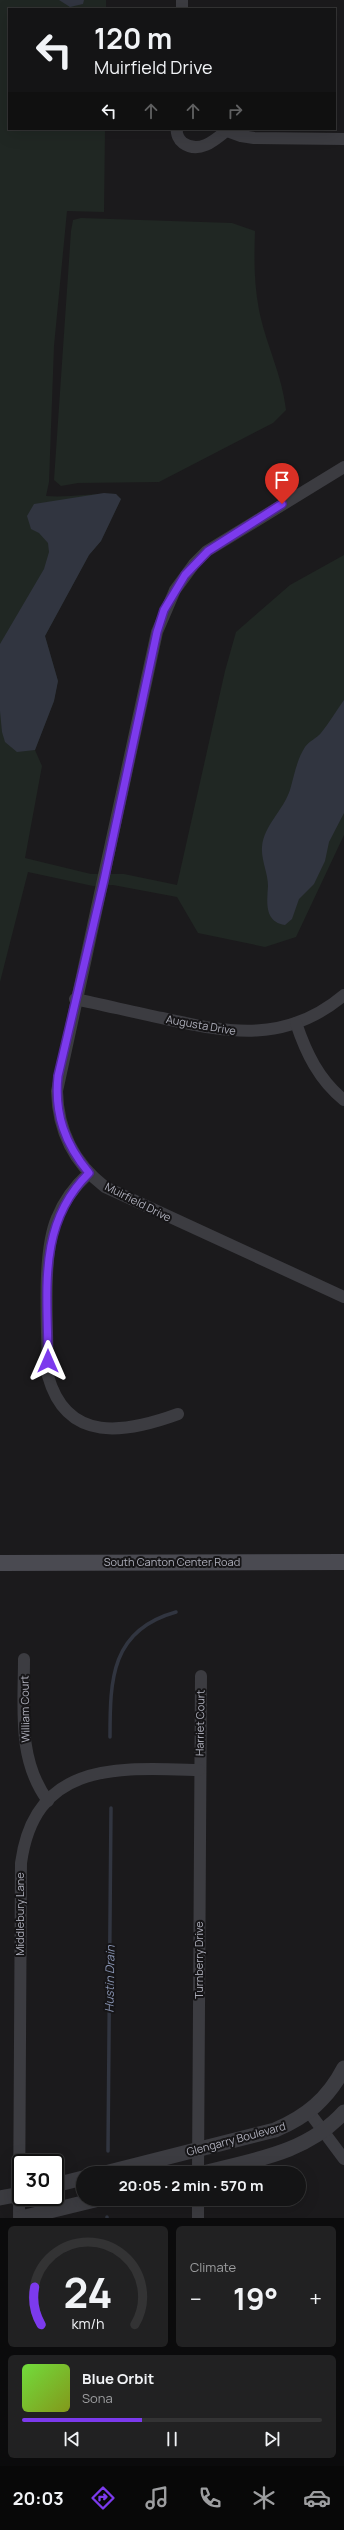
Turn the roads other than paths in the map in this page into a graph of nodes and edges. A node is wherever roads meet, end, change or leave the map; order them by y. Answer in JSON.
{"nodes":[{"id":1,"x":176,"y":130,"type":"edge"},
{"id":2,"x":224,"y":130,"type":"edge"},
{"id":3,"x":344,"y":139,"type":"edge"},
{"id":4,"x":344,"y":467,"type":"edge"},
{"id":5,"x":344,"y":996,"type":"edge"},
{"id":6,"x":75,"y":999,"type":"junction"},
{"id":7,"x":296,"y":1023,"type":"junction"},
{"id":8,"x":344,"y":1100,"type":"edge"},
{"id":9,"x":89,"y":1173,"type":"junction"},
{"id":10,"x":344,"y":1296,"type":"edge"},
{"id":11,"x":178,"y":1414,"type":"dead end"},
{"id":12,"x":344,"y":1562,"type":"edge"},
{"id":13,"x":0,"y":1563,"type":"edge"},
{"id":14,"x":24,"y":1659,"type":"dead end"},
{"id":15,"x":201,"y":1676,"type":"dead end"},
{"id":16,"x":199,"y":1770,"type":"junction"},
{"id":17,"x":48,"y":1801,"type":"junction"},
{"id":18,"x":344,"y":2068,"type":"edge"},
{"id":19,"x":309,"y":2112,"type":"junction"},
{"id":20,"x":344,"y":2112,"type":"edge"},
{"id":21,"x":324,"y":2131,"type":"junction"},
{"id":22,"x":198,"y":2150,"type":"junction"},
{"id":23,"x":20,"y":2154,"type":"edge"},
{"id":24,"x":344,"y":2159,"type":"edge"},
{"id":25,"x":133,"y":2166,"type":"edge"},
{"id":26,"x":198,"y":2166,"type":"edge"},
{"id":27,"x":231,"y":2166,"type":"edge"},
{"id":28,"x":76,"y":2180,"type":"edge"},
{"id":29,"x":64,"y":2183,"type":"edge"},
{"id":30,"x":12,"y":2196,"type":"edge"},
{"id":31,"x":0,"y":2198,"type":"edge"},
{"id":32,"x":76,"y":2205,"type":"edge"},
{"id":33,"x":20,"y":2206,"type":"edge"},
{"id":34,"x":198,"y":2206,"type":"edge"},
{"id":35,"x":20,"y":2218,"type":"edge"},
{"id":36,"x":198,"y":2218,"type":"edge"}],
"edges":[{"from":1,"to":2,"type":"street"},
{"from":2,"to":3,"type":"street"},
{"from":4,"to":6,"type":"street","name":"Muirfield Drive"},
{"from":5,"to":7,"type":"street","name":"Augusta Drive"},
{"from":6,"to":7,"type":"street","name":"Augusta Drive"},
{"from":6,"to":9,"type":"street","name":"Muirfield Drive"},
{"from":7,"to":8,"type":"street"},
{"from":9,"to":10,"type":"street","name":"Muirfield Drive"},
{"from":9,"to":11,"type":"street"},
{"from":12,"to":13,"type":"main road","name":"South Canton Center Road"},
{"from":14,"to":17,"type":"street","name":"William Court"},
{"from":15,"to":16,"type":"street","name":"Harriet Court"},
{"from":16,"to":17,"type":"street","name":"Middlebury Lane"},
{"from":16,"to":22,"type":"street","name":"Turnberry Drive"},
{"from":17,"to":23,"type":"street","name":"Middlebury Lane"},
{"from":18,"to":19,"type":"street","name":"Glengarry Boulevard"},
{"from":19,"to":21,"type":"street"},
{"from":19,"to":22,"type":"street","name":"Glengarry Boulevard"},
{"from":20,"to":21,"type":"street"},
{"from":21,"to":24,"type":"street"},
{"from":21,"to":27,"type":"street"},
{"from":22,"to":25,"type":"street","name":"Glengarry Boulevard"},
{"from":22,"to":26,"type":"street","name":"Turnberry Drive"},
{"from":28,"to":29,"type":"street"},
{"from":30,"to":31,"type":"street"},
{"from":32,"to":35,"type":"street"},
{"from":33,"to":35,"type":"street","name":"Middlebury Lane"},
{"from":34,"to":36,"type":"street"}]}
